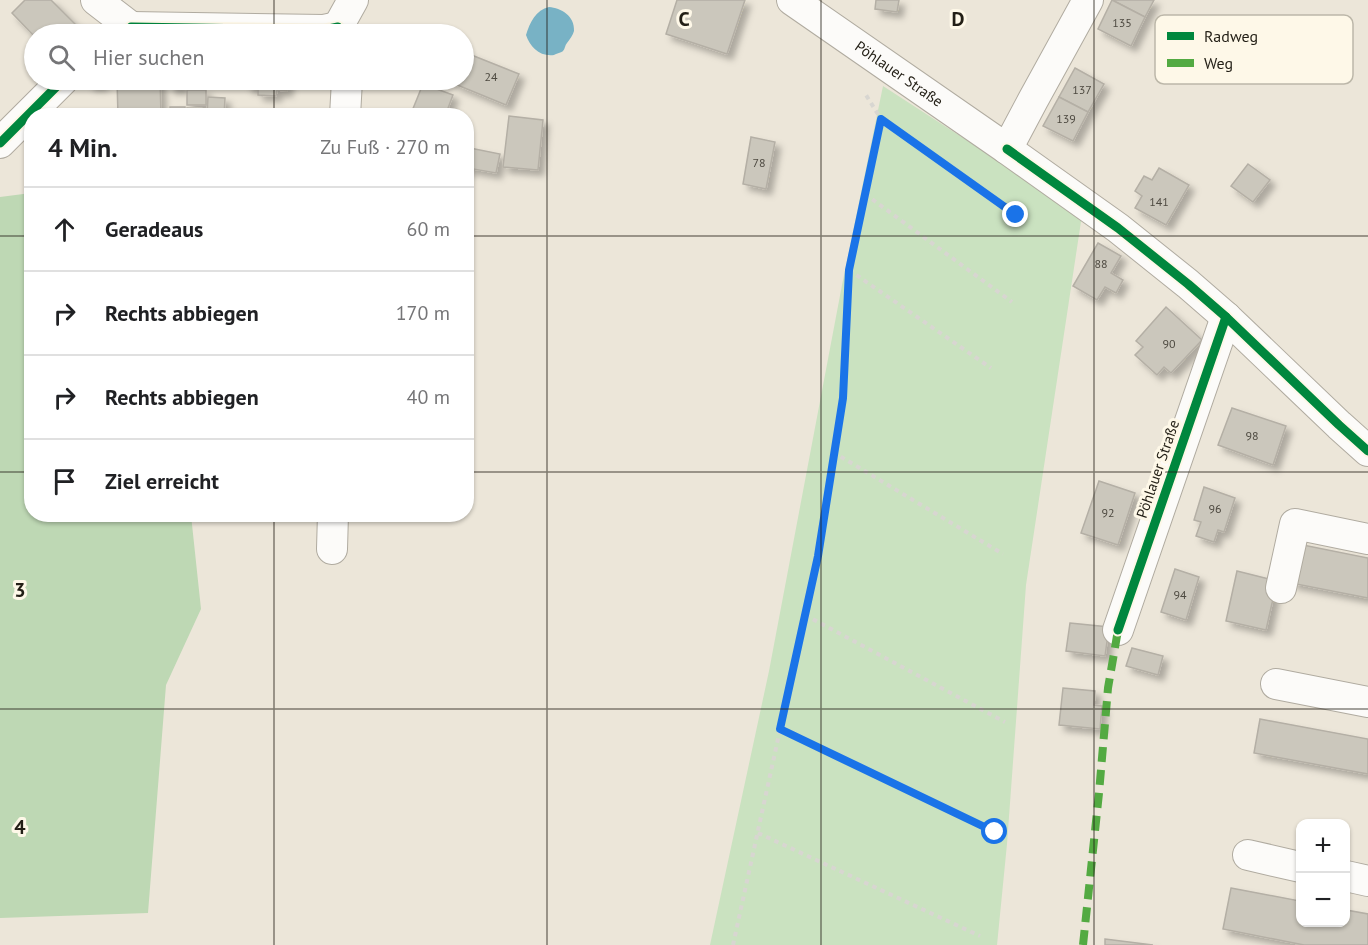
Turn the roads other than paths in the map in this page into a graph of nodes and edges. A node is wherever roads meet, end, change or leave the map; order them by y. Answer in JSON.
{"nodes":[{"id":1,"x":96,"y":0,"type":"edge"},
{"id":2,"x":353,"y":0,"type":"edge"},
{"id":3,"x":792,"y":0,"type":"edge"},
{"id":4,"x":1088,"y":0,"type":"edge"},
{"id":5,"x":119,"y":24,"type":"edge"},
{"id":6,"x":343,"y":24,"type":"edge"},
{"id":7,"x":53,"y":90,"type":"edge"},
{"id":8,"x":346,"y":90,"type":"edge"},
{"id":9,"x":35,"y":108,"type":"edge"},
{"id":10,"x":345,"y":108,"type":"edge"},
{"id":11,"x":24,"y":119,"type":"edge"},
{"id":12,"x":0,"y":143,"type":"edge"},
{"id":13,"x":1007,"y":149,"type":"junction"},
{"id":14,"x":1226,"y":317,"type":"junction"},
{"id":15,"x":1368,"y":451,"type":"edge"},
{"id":16,"x":333,"y":522,"type":"edge"},
{"id":17,"x":1368,"y":539,"type":"edge"},
{"id":18,"x":332,"y":549,"type":"dead end"},
{"id":19,"x":1281,"y":588,"type":"dead end"},
{"id":20,"x":1118,"y":630,"type":"dead end"},
{"id":21,"x":1276,"y":684,"type":"dead end"},
{"id":22,"x":1368,"y":702,"type":"edge"},
{"id":23,"x":1248,"y":855,"type":"dead end"},
{"id":24,"x":1296,"y":866,"type":"edge"},
{"id":25,"x":1350,"y":877,"type":"edge"},
{"id":26,"x":1368,"y":881,"type":"edge"}],
"edges":[{"from":1,"to":5,"type":"street"},
{"from":2,"to":6,"type":"street"},
{"from":3,"to":13,"type":"street","name":"Pöhlauer Straße"},
{"from":4,"to":13,"type":"street"},
{"from":7,"to":9,"type":"street"},
{"from":8,"to":10,"type":"street"},
{"from":11,"to":12,"type":"street"},
{"from":13,"to":14,"type":"street","name":"Pöhlauer Straße"},
{"from":14,"to":15,"type":"street","name":"Pöhlauer Straße"},
{"from":14,"to":20,"type":"street","name":"Pöhlauer Straße"},
{"from":16,"to":18,"type":"street"},
{"from":17,"to":19,"type":"street"},
{"from":21,"to":22,"type":"street"},
{"from":23,"to":24,"type":"street"},
{"from":25,"to":26,"type":"street"}]}
